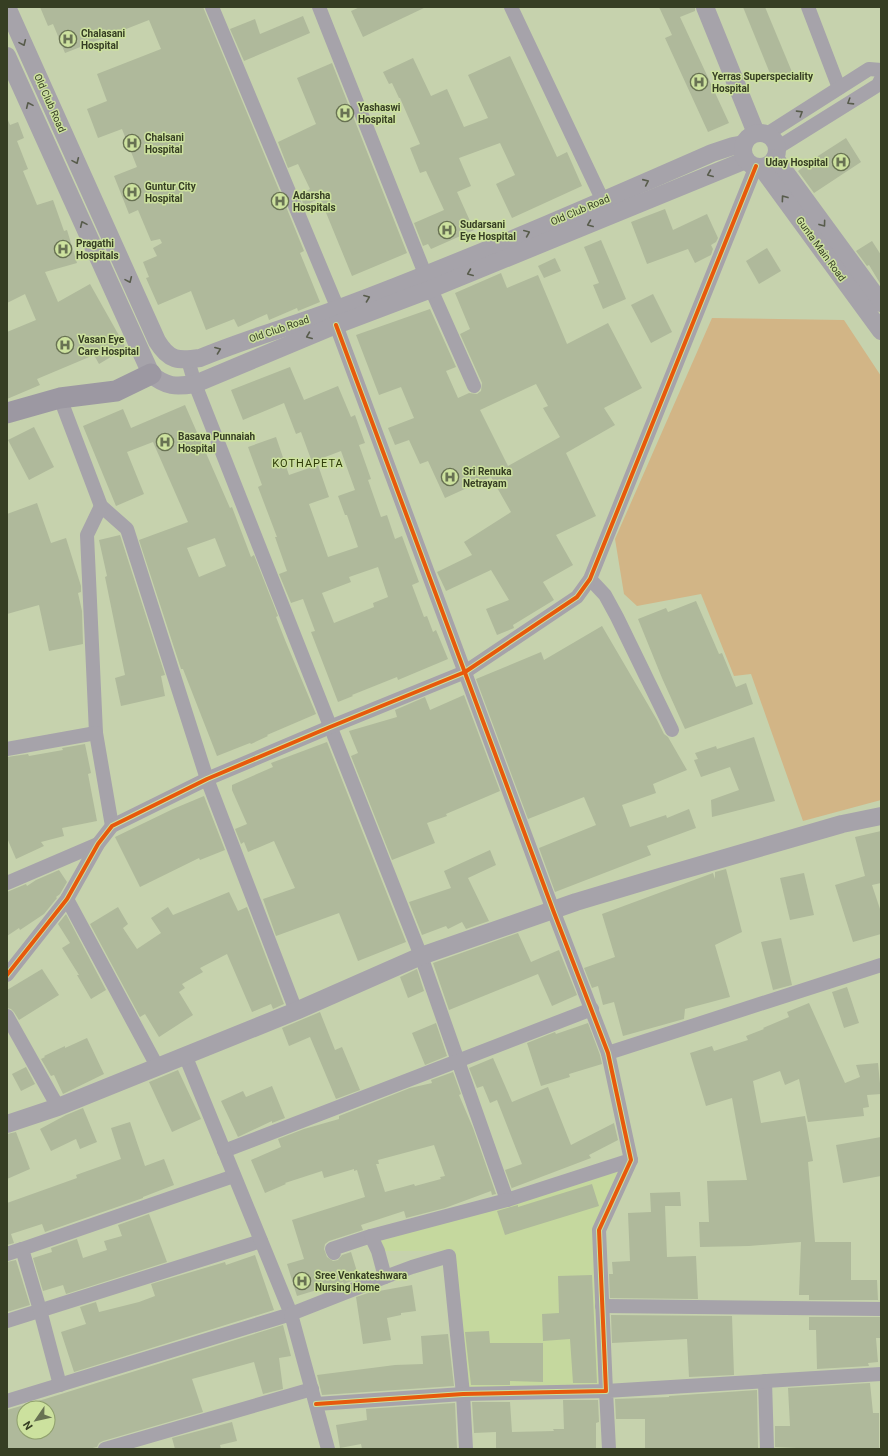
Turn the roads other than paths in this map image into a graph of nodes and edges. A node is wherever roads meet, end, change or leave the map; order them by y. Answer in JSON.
{"nodes":[{"id":1,"x":7,"y":7,"type":"edge"},
{"id":2,"x":212,"y":7,"type":"edge"},
{"id":3,"x":319,"y":7,"type":"edge"},
{"id":4,"x":511,"y":7,"type":"edge"},
{"id":5,"x":705,"y":7,"type":"edge"},
{"id":6,"x":808,"y":7,"type":"edge"},
{"id":7,"x":7,"y":56,"type":"edge"},
{"id":8,"x":881,"y":70,"type":"edge"},
{"id":9,"x":881,"y":80,"type":"edge"},
{"id":10,"x":839,"y":88,"type":"junction"},
{"id":11,"x":760,"y":151,"type":"junction"},
{"id":12,"x":603,"y":201,"type":"junction"},
{"id":13,"x":855,"y":281,"type":"junction"},
{"id":14,"x":428,"y":282,"type":"junction"},
{"id":15,"x":881,"y":303,"type":"edge"},
{"id":16,"x":337,"y":317,"type":"junction"},
{"id":17,"x":881,"y":332,"type":"edge"},
{"id":18,"x":188,"y":360,"type":"junction"},
{"id":19,"x":151,"y":374,"type":"junction"},
{"id":20,"x":195,"y":384,"type":"junction"},
{"id":21,"x":474,"y":386,"type":"dead end"},
{"id":22,"x":60,"y":398,"type":"junction"},
{"id":23,"x":7,"y":413,"type":"edge"},
{"id":24,"x":101,"y":506,"type":"junction"},
{"id":25,"x":590,"y":579,"type":"junction"},
{"id":26,"x":466,"y":672,"type":"junction"},
{"id":27,"x":330,"y":727,"type":"junction"},
{"id":28,"x":672,"y":730,"type":"dead end"},
{"id":29,"x":96,"y":733,"type":"junction"},
{"id":30,"x":7,"y":748,"type":"edge"},
{"id":31,"x":207,"y":779,"type":"junction"},
{"id":32,"x":881,"y":816,"type":"edge"},
{"id":33,"x":112,"y":826,"type":"junction"},
{"id":34,"x":98,"y":844,"type":"junction"},
{"id":35,"x":7,"y":883,"type":"edge"},
{"id":36,"x":67,"y":899,"type":"junction"},
{"id":37,"x":553,"y":910,"type":"junction"},
{"id":38,"x":421,"y":956,"type":"junction"},
{"id":39,"x":881,"y":965,"type":"edge"},
{"id":40,"x":7,"y":975,"type":"edge"},
{"id":41,"x":592,"y":1009,"type":"junction"},
{"id":42,"x":296,"y":1011,"type":"junction"},
{"id":43,"x":7,"y":1016,"type":"edge"},
{"id":44,"x":608,"y":1053,"type":"junction"},
{"id":45,"x":185,"y":1055,"type":"junction"},
{"id":46,"x":458,"y":1060,"type":"junction"},
{"id":47,"x":157,"y":1066,"type":"junction"},
{"id":48,"x":58,"y":1107,"type":"junction"},
{"id":49,"x":7,"y":1124,"type":"edge"},
{"id":50,"x":224,"y":1151,"type":"junction"},
{"id":51,"x":631,"y":1160,"type":"junction"},
{"id":52,"x":234,"y":1176,"type":"junction"},
{"id":53,"x":506,"y":1200,"type":"junction"},
{"id":54,"x":371,"y":1236,"type":"junction"},
{"id":55,"x":261,"y":1241,"type":"junction"},
{"id":56,"x":22,"y":1249,"type":"junction"},
{"id":57,"x":334,"y":1253,"type":"dead end"},
{"id":58,"x":7,"y":1254,"type":"edge"},
{"id":59,"x":385,"y":1277,"type":"junction"},
{"id":60,"x":602,"y":1306,"type":"junction"},
{"id":61,"x":881,"y":1309,"type":"edge"},
{"id":62,"x":40,"y":1310,"type":"junction"},
{"id":63,"x":291,"y":1314,"type":"junction"},
{"id":64,"x":7,"y":1321,"type":"edge"},
{"id":65,"x":881,"y":1374,"type":"edge"},
{"id":66,"x":765,"y":1381,"type":"junction"},
{"id":67,"x":60,"y":1385,"type":"junction"},
{"id":68,"x":312,"y":1389,"type":"junction"},
{"id":69,"x":606,"y":1391,"type":"junction"},
{"id":70,"x":463,"y":1394,"type":"junction"},
{"id":71,"x":7,"y":1401,"type":"edge"},
{"id":72,"x":316,"y":1404,"type":"junction"},
{"id":73,"x":105,"y":1449,"type":"edge"},
{"id":74,"x":328,"y":1449,"type":"edge"},
{"id":75,"x":466,"y":1449,"type":"edge"},
{"id":76,"x":609,"y":1449,"type":"edge"},
{"id":77,"x":767,"y":1449,"type":"edge"}],
"edges":[{"from":1,"to":18,"type":"street","name":"Old Club Road","one_way":true},
{"from":2,"to":16,"type":"street"},
{"from":3,"to":14,"type":"street"},
{"from":4,"to":12,"type":"street"},
{"from":5,"to":11,"type":"street","name":"Gunta Main Road"},
{"from":6,"to":10,"type":"street"},
{"from":19,"to":7,"type":"street","name":"Old Club Road","one_way":true},
{"from":8,"to":10,"type":"street"},
{"from":9,"to":11,"type":"street","one_way":true},
{"from":11,"to":10,"type":"street","one_way":true},
{"from":12,"to":11,"type":"street","name":"Old Club Road","one_way":true},
{"from":11,"to":13,"type":"street","name":"Gunta Main Road"},
{"from":11,"to":14,"type":"street","name":"Old Club Road","one_way":true},
{"from":11,"to":25,"type":"street"},
{"from":14,"to":12,"type":"street","name":"Old Club Road","one_way":true},
{"from":13,"to":15,"type":"street","name":"Gunta Main Road"},
{"from":13,"to":17,"type":"street","name":"Gunta Main Road"},
{"from":14,"to":16,"type":"street","name":"Old Club Road"},
{"from":14,"to":21,"type":"street"},
{"from":18,"to":16,"type":"street","name":"Old Club Road","one_way":true},
{"from":16,"to":20,"type":"street","name":"Old Club Road","one_way":true},
{"from":16,"to":26,"type":"street"},
{"from":18,"to":20,"type":"street"},
{"from":19,"to":20,"type":"street","name":"Old Club Road"},
{"from":19,"to":22,"type":"main road"},
{"from":20,"to":27,"type":"street"},
{"from":22,"to":23,"type":"main road"},
{"from":22,"to":24,"type":"street"},
{"from":24,"to":29,"type":"street"},
{"from":24,"to":31,"type":"street"},
{"from":25,"to":26,"type":"street"},
{"from":25,"to":28,"type":"street"},
{"from":26,"to":27,"type":"street"},
{"from":26,"to":37,"type":"street"},
{"from":27,"to":31,"type":"street"},
{"from":27,"to":38,"type":"street"},
{"from":29,"to":30,"type":"street"},
{"from":29,"to":33,"type":"street"},
{"from":31,"to":33,"type":"street"},
{"from":31,"to":42,"type":"street"},
{"from":32,"to":37,"type":"street"},
{"from":33,"to":34,"type":"street"},
{"from":34,"to":35,"type":"street"},
{"from":34,"to":36,"type":"street"},
{"from":36,"to":40,"type":"street"},
{"from":36,"to":47,"type":"street"},
{"from":37,"to":38,"type":"street"},
{"from":37,"to":41,"type":"street"},
{"from":38,"to":42,"type":"street"},
{"from":38,"to":46,"type":"street"},
{"from":39,"to":44,"type":"street"},
{"from":41,"to":44,"type":"street"},
{"from":41,"to":46,"type":"street"},
{"from":42,"to":45,"type":"street"},
{"from":43,"to":48,"type":"street"},
{"from":44,"to":51,"type":"street"},
{"from":45,"to":47,"type":"street"},
{"from":45,"to":50,"type":"street"},
{"from":46,"to":50,"type":"street"},
{"from":46,"to":53,"type":"street"},
{"from":47,"to":48,"type":"street"},
{"from":48,"to":49,"type":"street"},
{"from":50,"to":52,"type":"street"},
{"from":51,"to":53,"type":"street"},
{"from":51,"to":60,"type":"street"},
{"from":52,"to":55,"type":"street"},
{"from":52,"to":56,"type":"street"},
{"from":53,"to":54,"type":"street"},
{"from":54,"to":57,"type":"street"},
{"from":54,"to":59,"type":"street"},
{"from":55,"to":62,"type":"street"},
{"from":55,"to":63,"type":"street"},
{"from":56,"to":58,"type":"street"},
{"from":56,"to":62,"type":"street"},
{"from":59,"to":63,"type":"street"},
{"from":59,"to":70,"type":"street"},
{"from":60,"to":61,"type":"street"},
{"from":60,"to":69,"type":"street"},
{"from":62,"to":64,"type":"street"},
{"from":62,"to":67,"type":"street"},
{"from":63,"to":67,"type":"street"},
{"from":63,"to":68,"type":"street"},
{"from":65,"to":66,"type":"street"},
{"from":66,"to":69,"type":"street"},
{"from":66,"to":77,"type":"street"},
{"from":67,"to":71,"type":"street"},
{"from":68,"to":72,"type":"street"},
{"from":68,"to":73,"type":"street"},
{"from":69,"to":70,"type":"street"},
{"from":69,"to":76,"type":"street"},
{"from":70,"to":72,"type":"street"},
{"from":70,"to":75,"type":"street"},
{"from":72,"to":74,"type":"street"}]}
